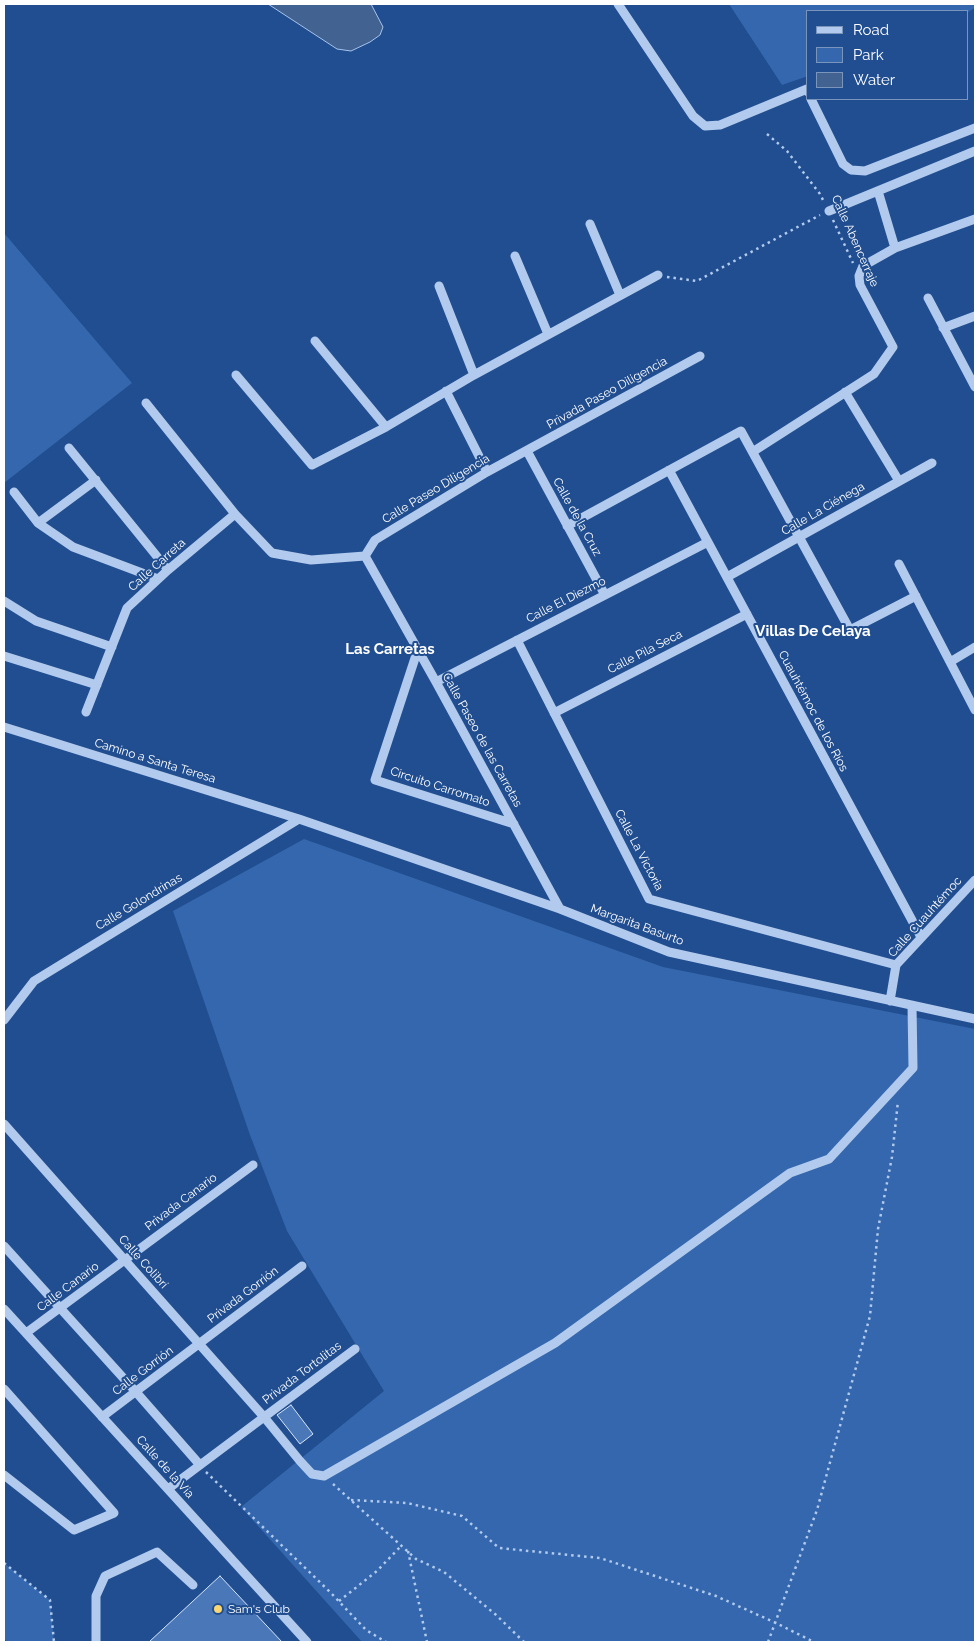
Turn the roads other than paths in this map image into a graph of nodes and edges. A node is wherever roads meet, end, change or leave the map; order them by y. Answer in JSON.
{"nodes":[{"id":1,"x":618,"y":4,"type":"edge"},
{"id":2,"x":806,"y":89,"type":"edge"},
{"id":3,"x":811,"y":100,"type":"edge"},
{"id":4,"x":975,"y":128,"type":"edge"},
{"id":5,"x":975,"y":151,"type":"edge"},
{"id":6,"x":878,"y":191,"type":"junction"},
{"id":7,"x":829,"y":211,"type":"road end"},
{"id":8,"x":975,"y":218,"type":"edge"},
{"id":9,"x":590,"y":224,"type":"dead end"},
{"id":10,"x":896,"y":248,"type":"junction"},
{"id":11,"x":515,"y":256,"type":"dead end"},
{"id":12,"x":658,"y":275,"type":"road end"},
{"id":13,"x":439,"y":286,"type":"dead end"},
{"id":14,"x":620,"y":296,"type":"junction"},
{"id":15,"x":928,"y":298,"type":"dead end"},
{"id":16,"x":975,"y":316,"type":"edge"},
{"id":17,"x":943,"y":328,"type":"junction"},
{"id":18,"x":548,"y":334,"type":"junction"},
{"id":19,"x":315,"y":341,"type":"dead end"},
{"id":20,"x":700,"y":356,"type":"dead end"},
{"id":21,"x":236,"y":375,"type":"dead end"},
{"id":22,"x":474,"y":375,"type":"junction"},
{"id":23,"x":975,"y":387,"type":"edge"},
{"id":24,"x":446,"y":391,"type":"junction"},
{"id":25,"x":846,"y":392,"type":"junction"},
{"id":26,"x":146,"y":403,"type":"dead end"},
{"id":27,"x":386,"y":427,"type":"junction"},
{"id":28,"x":69,"y":448,"type":"dead end"},
{"id":29,"x":527,"y":451,"type":"junction"},
{"id":30,"x":754,"y":451,"type":"junction"},
{"id":31,"x":932,"y":463,"type":"dead end"},
{"id":32,"x":669,"y":470,"type":"junction"},
{"id":33,"x":487,"y":472,"type":"junction"},
{"id":34,"x":96,"y":480,"type":"junction"},
{"id":35,"x":898,"y":481,"type":"junction"},
{"id":36,"x":14,"y":492,"type":"dead end"},
{"id":37,"x":236,"y":514,"type":"junction"},
{"id":38,"x":38,"y":523,"type":"junction"},
{"id":39,"x":567,"y":526,"type":"junction"},
{"id":40,"x":799,"y":538,"type":"junction"},
{"id":41,"x":708,"y":542,"type":"junction"},
{"id":42,"x":365,"y":556,"type":"junction"},
{"id":43,"x":899,"y":564,"type":"dead end"},
{"id":44,"x":168,"y":570,"type":"junction"},
{"id":45,"x":727,"y":577,"type":"junction"},
{"id":46,"x":158,"y":579,"type":"junction"},
{"id":47,"x":605,"y":595,"type":"junction"},
{"id":48,"x":916,"y":596,"type":"junction"},
{"id":49,"x":4,"y":601,"type":"edge"},
{"id":50,"x":747,"y":614,"type":"junction"},
{"id":51,"x":517,"y":640,"type":"junction"},
{"id":52,"x":112,"y":647,"type":"junction"},
{"id":53,"x":975,"y":647,"type":"edge"},
{"id":54,"x":418,"y":649,"type":"junction"},
{"id":55,"x":4,"y":656,"type":"edge"},
{"id":56,"x":950,"y":662,"type":"junction"},
{"id":57,"x":436,"y":682,"type":"junction"},
{"id":58,"x":97,"y":686,"type":"junction"},
{"id":59,"x":975,"y":710,"type":"edge"},
{"id":60,"x":86,"y":712,"type":"dead end"},
{"id":61,"x":554,"y":713,"type":"junction"},
{"id":62,"x":4,"y":727,"type":"edge"},
{"id":63,"x":299,"y":820,"type":"junction"},
{"id":64,"x":514,"y":824,"type":"junction"},
{"id":65,"x":975,"y":880,"type":"edge"},
{"id":66,"x":560,"y":909,"type":"junction"},
{"id":67,"x":921,"y":937,"type":"junction"},
{"id":68,"x":896,"y":965,"type":"junction"},
{"id":69,"x":890,"y":1000,"type":"junction"},
{"id":70,"x":912,"y":1005,"type":"junction"},
{"id":71,"x":975,"y":1019,"type":"edge"},
{"id":72,"x":4,"y":1020,"type":"edge"},
{"id":73,"x":4,"y":1124,"type":"edge"},
{"id":74,"x":253,"y":1165,"type":"dead end"},
{"id":75,"x":4,"y":1246,"type":"edge"},
{"id":76,"x":124,"y":1260,"type":"junction"},
{"id":77,"x":302,"y":1266,"type":"dead end"},
{"id":78,"x":59,"y":1308,"type":"junction"},
{"id":79,"x":4,"y":1309,"type":"edge"},
{"id":80,"x":26,"y":1333,"type":"junction"},
{"id":81,"x":199,"y":1344,"type":"junction"},
{"id":82,"x":355,"y":1349,"type":"dead end"},
{"id":83,"x":4,"y":1390,"type":"edge"},
{"id":84,"x":136,"y":1392,"type":"junction"},
{"id":85,"x":102,"y":1417,"type":"junction"},
{"id":86,"x":264,"y":1417,"type":"junction"},
{"id":87,"x":200,"y":1465,"type":"junction"},
{"id":88,"x":4,"y":1475,"type":"edge"},
{"id":89,"x":168,"y":1489,"type":"junction"},
{"id":90,"x":193,"y":1585,"type":"dead end"},
{"id":91,"x":96,"y":1642,"type":"edge"},
{"id":92,"x":307,"y":1642,"type":"edge"}],
"edges":[{"from":1,"to":2,"type":"street"},
{"from":3,"to":4,"type":"street"},
{"from":5,"to":6,"type":"street"},
{"from":6,"to":7,"type":"street"},
{"from":6,"to":10,"type":"street"},
{"from":8,"to":10,"type":"street"},
{"from":9,"to":14,"type":"street"},
{"from":10,"to":25,"type":"street","name":"Calle Abencerraje"},
{"from":11,"to":18,"type":"street"},
{"from":12,"to":14,"type":"street"},
{"from":13,"to":22,"type":"street"},
{"from":14,"to":18,"type":"street"},
{"from":15,"to":17,"type":"street"},
{"from":16,"to":17,"type":"street"},
{"from":17,"to":23,"type":"street"},
{"from":18,"to":22,"type":"street"},
{"from":19,"to":27,"type":"street"},
{"from":20,"to":29,"type":"street","name":"Privada Paseo Diligencia"},
{"from":21,"to":27,"type":"street"},
{"from":22,"to":24,"type":"street"},
{"from":24,"to":27,"type":"street"},
{"from":24,"to":33,"type":"street"},
{"from":25,"to":30,"type":"street","name":"Calle Abencerraje"},
{"from":25,"to":35,"type":"street"},
{"from":26,"to":37,"type":"street"},
{"from":28,"to":34,"type":"street"},
{"from":29,"to":33,"type":"street","name":"Calle Paseo Diligencia"},
{"from":29,"to":39,"type":"street","name":"Calle de la Cruz"},
{"from":30,"to":32,"type":"street"},
{"from":30,"to":40,"type":"street"},
{"from":31,"to":35,"type":"street","name":"Calle La Ciénega"},
{"from":32,"to":39,"type":"street"},
{"from":32,"to":41,"type":"street","name":"Cuauhtémoc de los Ríos"},
{"from":33,"to":42,"type":"street","name":"Calle Paseo Diligencia"},
{"from":34,"to":38,"type":"street"},
{"from":34,"to":44,"type":"street"},
{"from":35,"to":40,"type":"street","name":"Calle La Ciénega"},
{"from":36,"to":38,"type":"street"},
{"from":37,"to":42,"type":"street"},
{"from":37,"to":44,"type":"street","name":"Calle Carreta"},
{"from":38,"to":46,"type":"street"},
{"from":39,"to":47,"type":"street","name":"Calle de la Cruz"},
{"from":40,"to":45,"type":"street","name":"Calle La Ciénega"},
{"from":40,"to":48,"type":"street"},
{"from":41,"to":45,"type":"street","name":"Cuauhtémoc de los Ríos"},
{"from":41,"to":47,"type":"street","name":"Calle El Diezmo"},
{"from":42,"to":54,"type":"street","name":"Calle Paseo de las Carretas"},
{"from":43,"to":48,"type":"street"},
{"from":44,"to":46,"type":"street","name":"Calle Carreta"},
{"from":45,"to":50,"type":"street","name":"Cuauhtémoc de los Ríos"},
{"from":46,"to":52,"type":"street","name":"Calle Carreta"},
{"from":47,"to":51,"type":"street","name":"Calle El Diezmo"},
{"from":48,"to":56,"type":"street"},
{"from":49,"to":52,"type":"street"},
{"from":50,"to":61,"type":"street","name":"Calle Pila Seca"},
{"from":50,"to":67,"type":"street","name":"Cuauhtémoc de los Ríos"},
{"from":51,"to":57,"type":"street","name":"Calle El Diezmo"},
{"from":51,"to":61,"type":"street","name":"Calle La Victoria"},
{"from":52,"to":58,"type":"street","name":"Calle Carreta"},
{"from":53,"to":56,"type":"street"},
{"from":54,"to":57,"type":"street","name":"Calle Paseo de las Carretas"},
{"from":54,"to":64,"type":"street","name":"Circuito Carromato"},
{"from":55,"to":58,"type":"street"},
{"from":56,"to":59,"type":"street"},
{"from":57,"to":64,"type":"street","name":"Calle Paseo de las Carretas"},
{"from":58,"to":60,"type":"street","name":"Calle Carreta"},
{"from":61,"to":68,"type":"street","name":"Calle La Victoria"},
{"from":62,"to":63,"type":"street","name":"Camino a Santa Teresa"},
{"from":63,"to":66,"type":"street","name":"Margarita Basurto"},
{"from":63,"to":72,"type":"street","name":"Calle Golondrinas"},
{"from":64,"to":66,"type":"street","name":"Calle Paseo de las Carretas"},
{"from":65,"to":67,"type":"street","name":"Calle Cuauhtémoc"},
{"from":66,"to":69,"type":"street","name":"Margarita Basurto"},
{"from":67,"to":68,"type":"street","name":"Calle Cuauhtémoc"},
{"from":68,"to":69,"type":"street","name":"Calle Cuauhtémoc"},
{"from":69,"to":70,"type":"street","name":"Margarita Basurto"},
{"from":70,"to":71,"type":"street","name":"Margarita Basurto"},
{"from":70,"to":86,"type":"street","name":"Calle Colibrí"},
{"from":73,"to":76,"type":"street","name":"Calle Colibrí"},
{"from":74,"to":76,"type":"street","name":"Privada Canario"},
{"from":75,"to":78,"type":"street"},
{"from":76,"to":78,"type":"street","name":"Calle Canario"},
{"from":76,"to":81,"type":"street","name":"Calle Colibrí"},
{"from":77,"to":81,"type":"street","name":"Privada Gorrión"},
{"from":78,"to":80,"type":"street","name":"Calle Canario"},
{"from":78,"to":84,"type":"street"},
{"from":79,"to":80,"type":"street","name":"Calle de la Vía"},
{"from":80,"to":85,"type":"street","name":"Calle de la Vía"},
{"from":81,"to":84,"type":"street","name":"Calle Gorrión"},
{"from":81,"to":86,"type":"street","name":"Calle Colibrí"},
{"from":82,"to":86,"type":"street","name":"Privada Tortolitas"},
{"from":83,"to":88,"type":"street"},
{"from":84,"to":85,"type":"street","name":"Calle Gorrión"},
{"from":84,"to":87,"type":"street"},
{"from":85,"to":89,"type":"street","name":"Calle de la Vía"},
{"from":86,"to":87,"type":"street","name":"Privada Tortolitas"},
{"from":87,"to":89,"type":"street","name":"Privada Tortolitas"},
{"from":89,"to":92,"type":"street","name":"Calle de la Vía"},
{"from":90,"to":91,"type":"street"}]}
